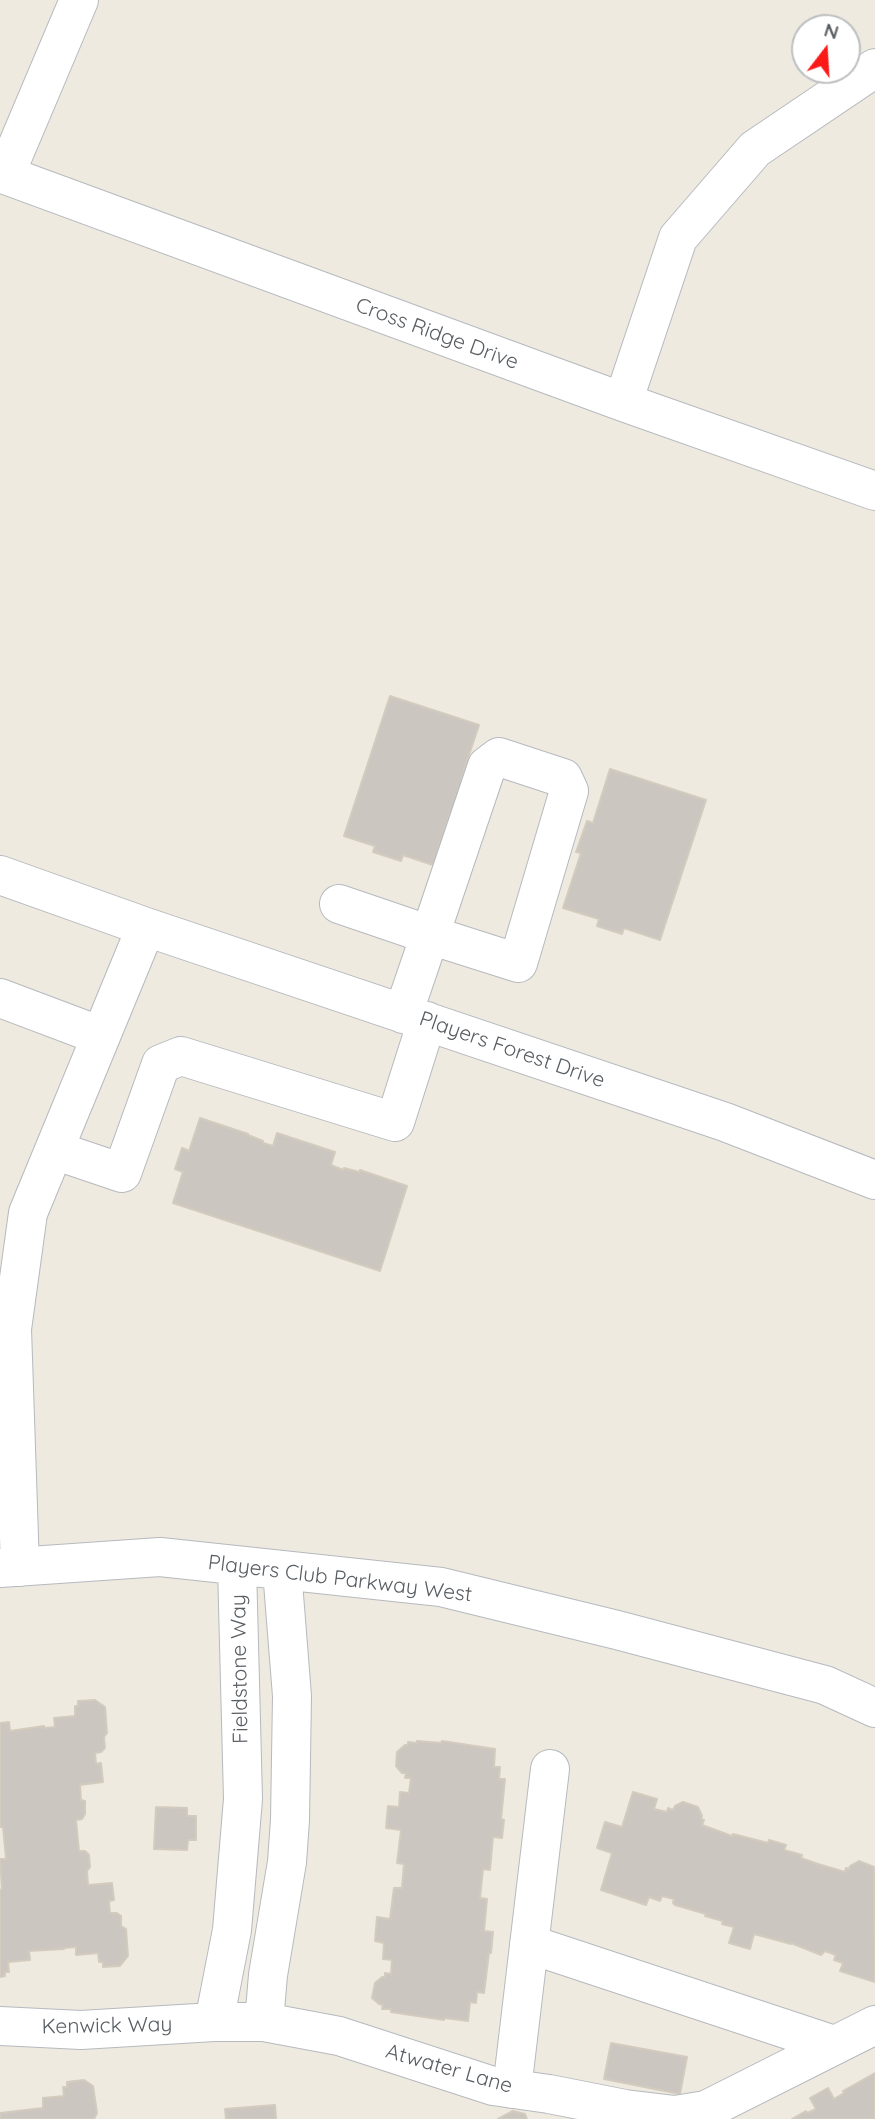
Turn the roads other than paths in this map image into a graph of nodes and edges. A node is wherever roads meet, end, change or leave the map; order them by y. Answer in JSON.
{"nodes":[{"id":1,"x":79,"y":0,"type":"edge"},
{"id":2,"x":875,"y":68,"type":"edge"},
{"id":3,"x":3,"y":174,"type":"edge"},
{"id":4,"x":623,"y":402,"type":"junction"},
{"id":5,"x":875,"y":491,"type":"edge"},
{"id":6,"x":0,"y":875,"type":"edge"},
{"id":7,"x":339,"y":904,"type":"dead end"},
{"id":8,"x":146,"y":927,"type":"junction"},
{"id":9,"x":430,"y":935,"type":"junction"},
{"id":10,"x":0,"y":998,"type":"edge"},
{"id":11,"x":415,"y":1017,"type":"junction"},
{"id":12,"x":101,"y":1036,"type":"junction"},
{"id":13,"x":54,"y":1150,"type":"junction"},
{"id":14,"x":875,"y":1180,"type":"edge"},
{"id":15,"x":237,"y":1566,"type":"junction"},
{"id":16,"x":10,"y":1567,"type":"edge"},
{"id":17,"x":282,"y":1570,"type":"junction"},
{"id":18,"x":875,"y":1708,"type":"edge"},
{"id":19,"x":550,"y":1769,"type":"dead end"},
{"id":20,"x":291,"y":1770,"type":"junction"},
{"id":21,"x":242,"y":1772,"type":"junction"},
{"id":22,"x":237,"y":1865,"type":"junction"},
{"id":23,"x":286,"y":1868,"type":"junction"},
{"id":24,"x":529,"y":1944,"type":"junction"},
{"id":25,"x":214,"y":2022,"type":"junction"},
{"id":26,"x":264,"y":2022,"type":"junction"},
{"id":27,"x":875,"y":2025,"type":"edge"},
{"id":28,"x":0,"y":2026,"type":"edge"},
{"id":29,"x":834,"y":2045,"type":"junction"},
{"id":30,"x":512,"y":2089,"type":"junction"},
{"id":31,"x":556,"y":2107,"type":"edge"}],
"edges":[{"from":1,"to":3,"type":"street"},
{"from":2,"to":4,"type":"street"},
{"from":3,"to":4,"type":"street","name":"Cross Ridge Drive"},
{"from":4,"to":5,"type":"street","name":"Cross Ridge Drive"},
{"from":6,"to":8,"type":"street","name":"Players Forest Drive"},
{"from":7,"to":9,"type":"street"},
{"from":8,"to":11,"type":"street","name":"Players Forest Drive"},
{"from":8,"to":12,"type":"street"},
{"from":9,"to":9,"type":"street"},
{"from":9,"to":11,"type":"street"},
{"from":10,"to":12,"type":"street"},
{"from":11,"to":13,"type":"street"},
{"from":11,"to":14,"type":"street","name":"Players Forest Drive"},
{"from":12,"to":13,"type":"street"},
{"from":13,"to":16,"type":"street"},
{"from":15,"to":16,"type":"street","name":"Players Club Parkway West"},
{"from":15,"to":17,"type":"street","name":"Players Club Parkway West"},
{"from":15,"to":21,"type":"street","name":"Fieldstone Way"},
{"from":17,"to":18,"type":"street","name":"Players Club Parkway West"},
{"from":17,"to":20,"type":"street"},
{"from":19,"to":24,"type":"street"},
{"from":20,"to":21,"type":"street","name":"Fieldstone Way"},
{"from":20,"to":23,"type":"street"},
{"from":21,"to":22,"type":"street","name":"Fieldstone Way"},
{"from":22,"to":23,"type":"street"},
{"from":22,"to":25,"type":"street","name":"Fieldstone Way"},
{"from":23,"to":26,"type":"street"},
{"from":24,"to":29,"type":"street"},
{"from":24,"to":30,"type":"street"},
{"from":25,"to":26,"type":"street","name":"Atwater Lane"},
{"from":25,"to":28,"type":"street","name":"Kenwick Way"},
{"from":26,"to":30,"type":"street","name":"Atwater Lane"},
{"from":27,"to":29,"type":"street","name":"Atwater Lane"},
{"from":29,"to":31,"type":"street","name":"Atwater Lane"},
{"from":30,"to":31,"type":"street","name":"Atwater Lane"}]}
